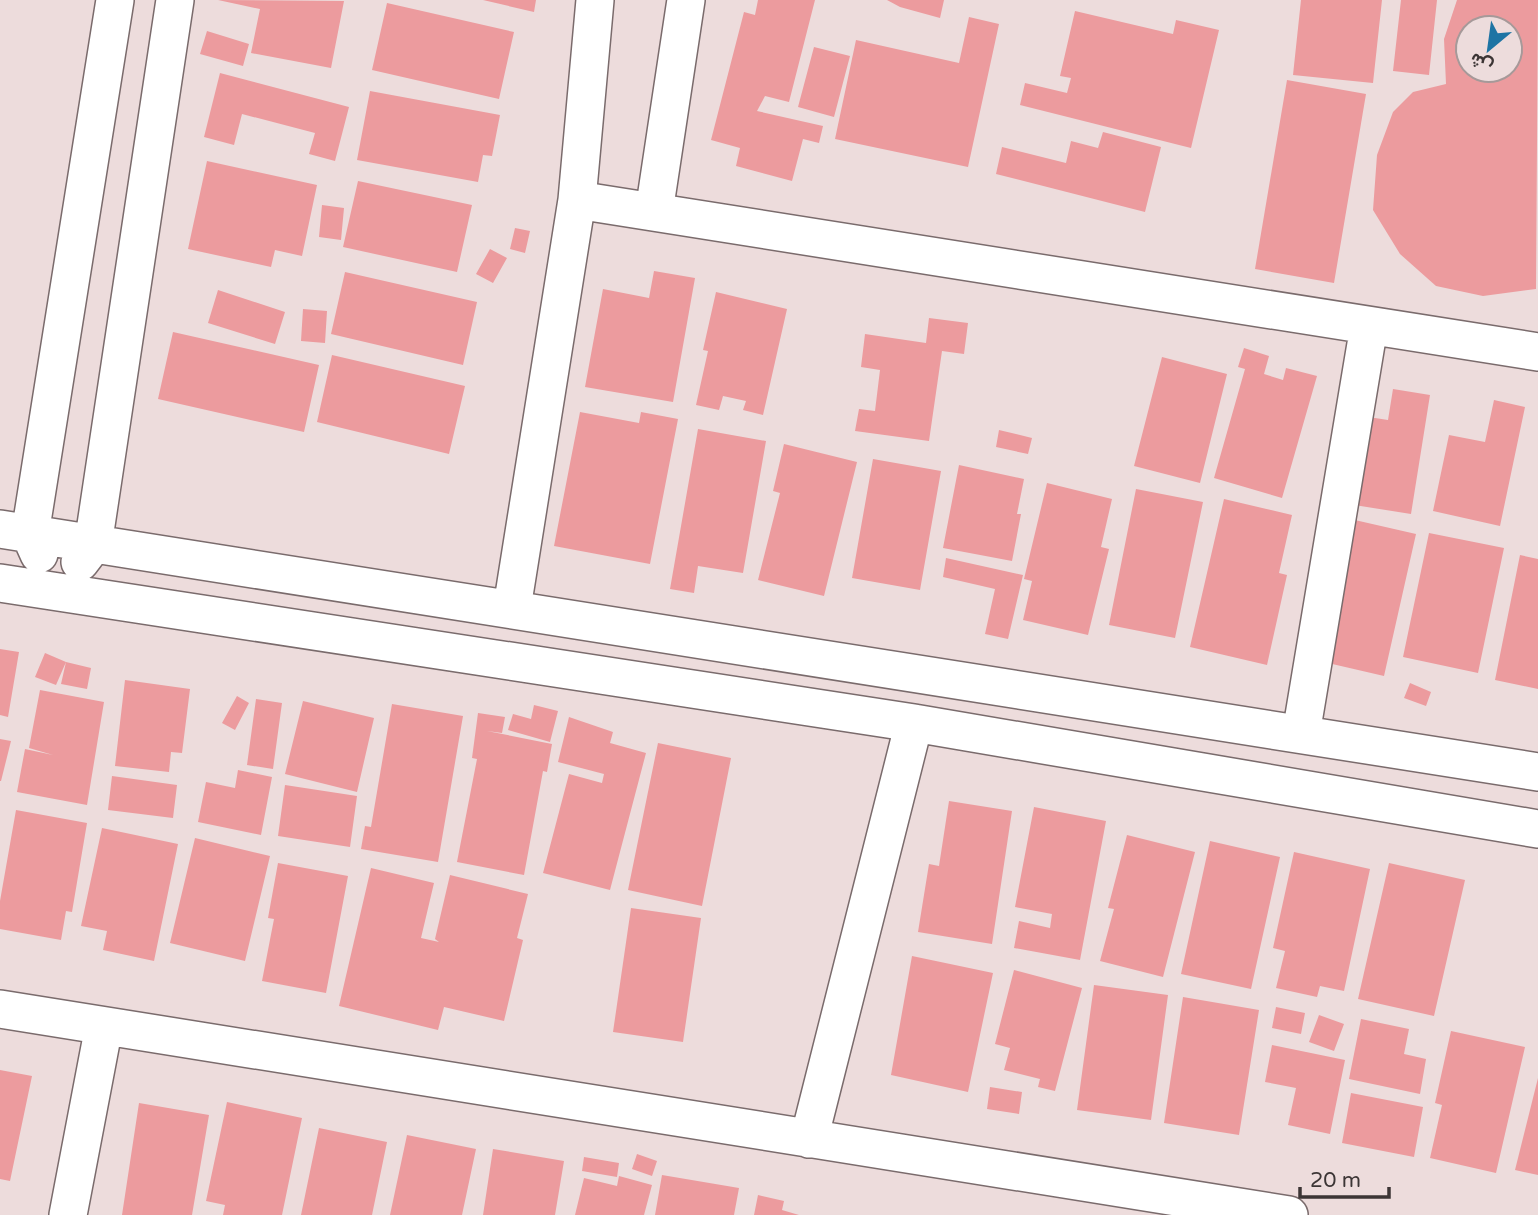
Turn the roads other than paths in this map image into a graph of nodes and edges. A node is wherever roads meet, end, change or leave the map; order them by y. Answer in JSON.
{"nodes":[{"id":1,"x":115,"y":0,"type":"edge"},
{"id":2,"x":175,"y":0,"type":"edge"},
{"id":3,"x":594,"y":0,"type":"edge"},
{"id":4,"x":686,"y":0,"type":"edge"},
{"id":5,"x":577,"y":200,"type":"junction"},
{"id":6,"x":654,"y":212,"type":"junction"},
{"id":7,"x":1369,"y":326,"type":"junction"},
{"id":8,"x":1538,"y":352,"type":"edge"},
{"id":9,"x":15,"y":531,"type":"edge"},
{"id":10,"x":93,"y":545,"type":"junction"},
{"id":11,"x":0,"y":583,"type":"edge"},
{"id":12,"x":58,"y":592,"type":"junction"},
{"id":13,"x":512,"y":608,"type":"junction"},
{"id":14,"x":914,"y":723,"type":"junction"},
{"id":15,"x":1301,"y":734,"type":"junction"},
{"id":16,"x":1538,"y":772,"type":"edge"},
{"id":17,"x":1538,"y":829,"type":"edge"},
{"id":18,"x":0,"y":1009,"type":"edge"},
{"id":19,"x":104,"y":1026,"type":"junction"},
{"id":20,"x":809,"y":1139,"type":"junction"},
{"id":21,"x":68,"y":1215,"type":"edge"},
{"id":22,"x":1289,"y":1215,"type":"edge"}],
"edges":[{"from":1,"to":9,"type":"street"},
{"from":2,"to":10,"type":"street"},
{"from":3,"to":5,"type":"street"},
{"from":4,"to":6,"type":"street"},
{"from":5,"to":6,"type":"street"},
{"from":5,"to":13,"type":"street"},
{"from":6,"to":7,"type":"street"},
{"from":7,"to":8,"type":"street"},
{"from":7,"to":15,"type":"street"},
{"from":9,"to":10,"type":"street"},
{"from":9,"to":12,"type":"street"},
{"from":10,"to":12,"type":"street"},
{"from":10,"to":13,"type":"street"},
{"from":11,"to":12,"type":"street"},
{"from":12,"to":14,"type":"street"},
{"from":13,"to":15,"type":"street"},
{"from":14,"to":17,"type":"street"},
{"from":14,"to":20,"type":"street"},
{"from":15,"to":16,"type":"street"},
{"from":18,"to":19,"type":"street"},
{"from":19,"to":20,"type":"street"},
{"from":19,"to":21,"type":"street"},
{"from":20,"to":22,"type":"street"}]}
